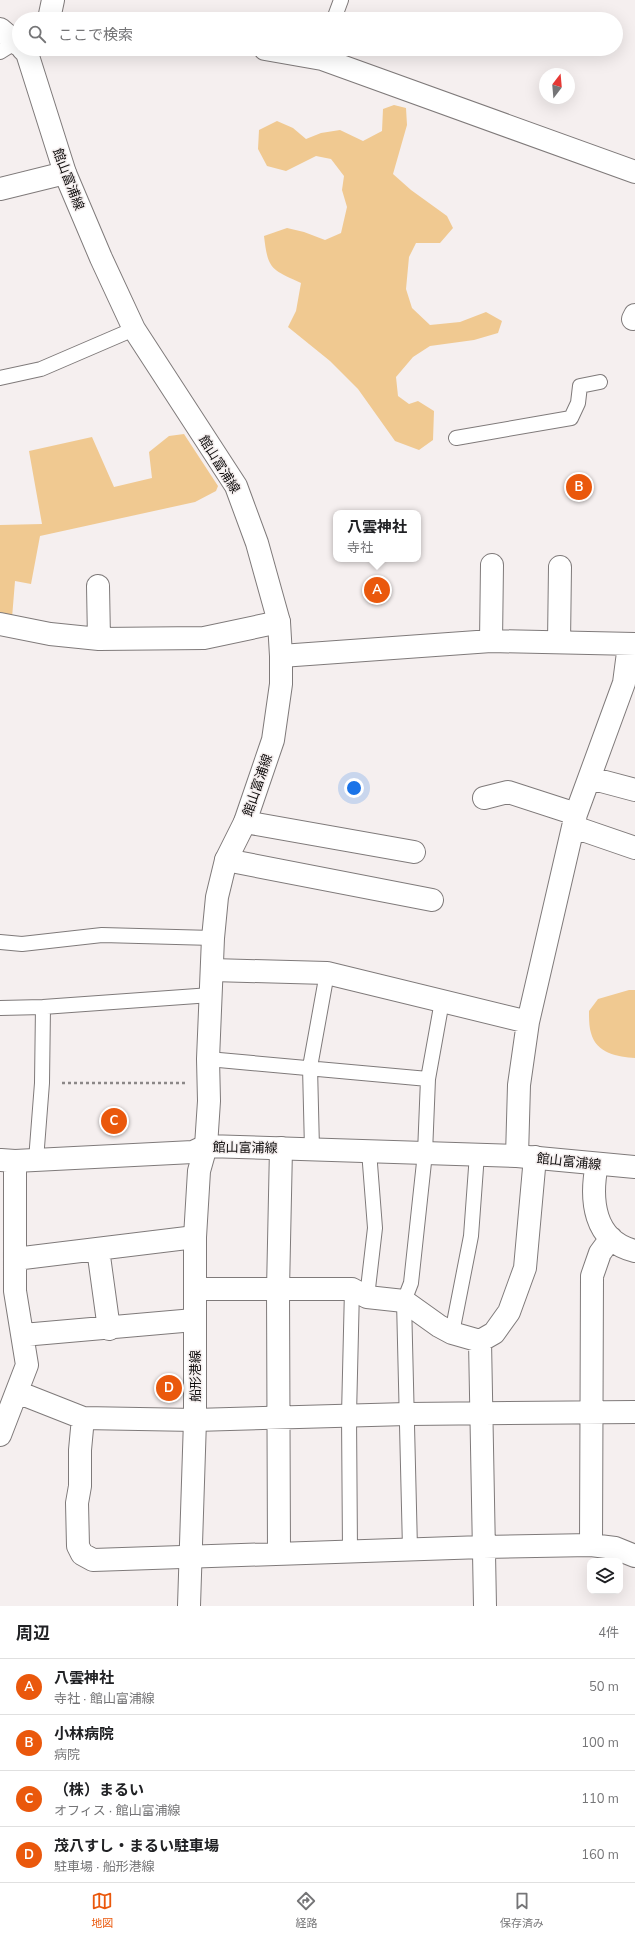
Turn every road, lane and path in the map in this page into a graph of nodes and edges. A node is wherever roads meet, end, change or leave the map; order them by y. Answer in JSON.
{"nodes":[{"id":1,"x":53,"y":0,"type":"edge"},
{"id":2,"x":341,"y":0,"type":"edge"},
{"id":3,"x":50,"y":12,"type":"edge"},
{"id":4,"x":337,"y":12,"type":"edge"},
{"id":5,"x":21,"y":56,"type":"edge"},
{"id":6,"x":328,"y":56,"type":"edge"},
{"id":7,"x":635,"y":172,"type":"edge"},
{"id":8,"x":65,"y":174,"type":"junction"},
{"id":9,"x":0,"y":189,"type":"edge"},
{"id":10,"x":134,"y":329,"type":"junction"},
{"id":11,"x":0,"y":378,"type":"edge"},
{"id":12,"x":600,"y":382,"type":"dead end"},
{"id":13,"x":456,"y":438,"type":"dead end"},
{"id":14,"x":492,"y":565,"type":"dead end"},
{"id":15,"x":560,"y":567,"type":"dead end"},
{"id":16,"x":98,"y":586,"type":"dead end"},
{"id":17,"x":279,"y":622,"type":"junction"},
{"id":18,"x":0,"y":624,"type":"edge"},
{"id":19,"x":99,"y":639,"type":"junction"},
{"id":20,"x":491,"y":641,"type":"junction"},
{"id":21,"x":559,"y":642,"type":"junction"},
{"id":22,"x":632,"y":645,"type":"edge"},
{"id":23,"x":281,"y":656,"type":"junction"},
{"id":24,"x":590,"y":778,"type":"junction"},
{"id":25,"x":635,"y":790,"type":"edge"},
{"id":26,"x":484,"y":798,"type":"dead end"},
{"id":27,"x":575,"y":820,"type":"junction"},
{"id":28,"x":245,"y":822,"type":"junction"},
{"id":29,"x":635,"y":848,"type":"edge"},
{"id":30,"x":414,"y":852,"type":"dead end"},
{"id":31,"x":226,"y":860,"type":"junction"},
{"id":32,"x":432,"y":900,"type":"dead end"},
{"id":33,"x":213,"y":938,"type":"junction"},
{"id":34,"x":0,"y":942,"type":"edge"},
{"id":35,"x":212,"y":970,"type":"junction"},
{"id":36,"x":327,"y":972,"type":"junction"},
{"id":37,"x":211,"y":995,"type":"junction"},
{"id":38,"x":442,"y":1000,"type":"junction"},
{"id":39,"x":0,"y":1008,"type":"edge"},
{"id":40,"x":43,"y":1008,"type":"junction"},
{"id":41,"x":528,"y":1022,"type":"junction"},
{"id":42,"x":208,"y":1059,"type":"junction"},
{"id":43,"x":310,"y":1067,"type":"junction"},
{"id":44,"x":428,"y":1079,"type":"junction"},
{"id":45,"x":42,"y":1083,"type":"junction"},
{"id":46,"x":209,"y":1083,"type":"junction"},
{"id":47,"x":206,"y":1146,"type":"junction"},
{"id":48,"x":281,"y":1148,"type":"junction"},
{"id":49,"x":312,"y":1149,"type":"junction"},
{"id":50,"x":369,"y":1151,"type":"junction"},
{"id":51,"x":425,"y":1153,"type":"junction"},
{"id":52,"x":476,"y":1154,"type":"junction"},
{"id":53,"x":526,"y":1157,"type":"junction"},
{"id":54,"x":7,"y":1160,"type":"edge"},
{"id":55,"x":36,"y":1160,"type":"junction"},
{"id":56,"x":596,"y":1164,"type":"junction"},
{"id":57,"x":635,"y":1167,"type":"edge"},
{"id":58,"x":195,"y":1237,"type":"junction"},
{"id":59,"x":611,"y":1238,"type":"junction"},
{"id":60,"x":98,"y":1249,"type":"junction"},
{"id":61,"x":635,"y":1251,"type":"edge"},
{"id":62,"x":15,"y":1259,"type":"junction"},
{"id":63,"x":196,"y":1289,"type":"junction"},
{"id":64,"x":7,"y":1290,"type":"edge"},
{"id":65,"x":278,"y":1290,"type":"junction"},
{"id":66,"x":359,"y":1293,"type":"junction"},
{"id":67,"x":404,"y":1301,"type":"junction"},
{"id":68,"x":194,"y":1320,"type":"junction"},
{"id":69,"x":109,"y":1329,"type":"junction"},
{"id":70,"x":452,"y":1333,"type":"junction"},
{"id":71,"x":23,"y":1335,"type":"junction"},
{"id":72,"x":480,"y":1341,"type":"junction"},
{"id":73,"x":9,"y":1397,"type":"edge"},
{"id":74,"x":481,"y":1412,"type":"junction"},
{"id":75,"x":591,"y":1412,"type":"junction"},
{"id":76,"x":635,"y":1412,"type":"edge"},
{"id":77,"x":406,"y":1414,"type":"junction"},
{"id":78,"x":349,"y":1415,"type":"junction"},
{"id":79,"x":279,"y":1416,"type":"junction"},
{"id":80,"x":83,"y":1418,"type":"junction"},
{"id":81,"x":195,"y":1420,"type":"junction"},
{"id":82,"x":0,"y":1435,"type":"edge"},
{"id":83,"x":591,"y":1545,"type":"junction"},
{"id":84,"x":484,"y":1547,"type":"junction"},
{"id":85,"x":410,"y":1549,"type":"junction"},
{"id":86,"x":350,"y":1551,"type":"junction"},
{"id":87,"x":279,"y":1554,"type":"junction"},
{"id":88,"x":191,"y":1556,"type":"junction"},
{"id":89,"x":635,"y":1556,"type":"edge"},
{"id":90,"x":189,"y":1606,"type":"edge"},
{"id":91,"x":485,"y":1606,"type":"edge"}],
"edges":[{"from":1,"to":3,"type":"street"},
{"from":2,"to":4,"type":"lane"},
{"from":5,"to":8,"type":"street","name":"館山富浦線"},
{"from":6,"to":7,"type":"street"},
{"from":8,"to":9,"type":"street"},
{"from":8,"to":10,"type":"street","name":"館山富浦線"},
{"from":10,"to":11,"type":"lane"},
{"from":10,"to":17,"type":"street","name":"館山富浦線"},
{"from":12,"to":13,"type":"lane"},
{"from":14,"to":20,"type":"street"},
{"from":15,"to":21,"type":"street"},
{"from":16,"to":19,"type":"street"},
{"from":17,"to":19,"type":"street"},
{"from":17,"to":23,"type":"street","name":"館山富浦線"},
{"from":18,"to":19,"type":"street"},
{"from":20,"to":21,"type":"street"},
{"from":20,"to":23,"type":"street"},
{"from":21,"to":22,"type":"street"},
{"from":22,"to":24,"type":"street"},
{"from":23,"to":28,"type":"street","name":"館山富浦線"},
{"from":24,"to":25,"type":"street"},
{"from":24,"to":27,"type":"street"},
{"from":26,"to":27,"type":"street"},
{"from":27,"to":29,"type":"street"},
{"from":27,"to":41,"type":"street"},
{"from":28,"to":30,"type":"street"},
{"from":28,"to":31,"type":"street","name":"館山富浦線"},
{"from":31,"to":32,"type":"street"},
{"from":31,"to":33,"type":"street","name":"館山富浦線"},
{"from":33,"to":34,"type":"lane"},
{"from":33,"to":35,"type":"street","name":"館山富浦線"},
{"from":35,"to":36,"type":"street"},
{"from":35,"to":37,"type":"street","name":"館山富浦線"},
{"from":36,"to":38,"type":"street"},
{"from":36,"to":43,"type":"lane"},
{"from":37,"to":40,"type":"lane"},
{"from":37,"to":42,"type":"street","name":"館山富浦線"},
{"from":38,"to":41,"type":"street"},
{"from":38,"to":44,"type":"lane"},
{"from":39,"to":40,"type":"lane"},
{"from":40,"to":45,"type":"lane"},
{"from":41,"to":53,"type":"street"},
{"from":42,"to":43,"type":"lane"},
{"from":42,"to":46,"type":"street","name":"館山富浦線"},
{"from":43,"to":44,"type":"lane"},
{"from":43,"to":49,"type":"lane"},
{"from":44,"to":51,"type":"lane"},
{"from":45,"to":46,"type":"path"},
{"from":45,"to":55,"type":"lane"},
{"from":46,"to":47,"type":"street","name":"館山富浦線"},
{"from":47,"to":48,"type":"street","name":"館山富浦線"},
{"from":47,"to":55,"type":"street"},
{"from":47,"to":58,"type":"street","name":"船形港線"},
{"from":48,"to":49,"type":"street","name":"館山富浦線"},
{"from":48,"to":65,"type":"street"},
{"from":49,"to":50,"type":"street","name":"館山富浦線"},
{"from":50,"to":51,"type":"street","name":"館山富浦線"},
{"from":50,"to":66,"type":"lane"},
{"from":51,"to":52,"type":"street","name":"館山富浦線"},
{"from":51,"to":67,"type":"lane"},
{"from":52,"to":53,"type":"street","name":"館山富浦線"},
{"from":52,"to":70,"type":"lane"},
{"from":53,"to":56,"type":"street","name":"館山富浦線"},
{"from":53,"to":72,"type":"street"},
{"from":54,"to":55,"type":"street"},
{"from":54,"to":62,"type":"street"},
{"from":56,"to":57,"type":"street","name":"館山富浦線"},
{"from":56,"to":59,"type":"street"},
{"from":58,"to":60,"type":"street"},
{"from":58,"to":63,"type":"street","name":"船形港線"},
{"from":59,"to":61,"type":"street"},
{"from":59,"to":75,"type":"street"},
{"from":60,"to":62,"type":"street"},
{"from":60,"to":69,"type":"street"},
{"from":62,"to":64,"type":"street"},
{"from":63,"to":65,"type":"street"},
{"from":63,"to":68,"type":"street","name":"船形港線"},
{"from":64,"to":71,"type":"street"},
{"from":65,"to":66,"type":"street"},
{"from":65,"to":79,"type":"street"},
{"from":66,"to":67,"type":"street"},
{"from":66,"to":78,"type":"lane"},
{"from":67,"to":70,"type":"street"},
{"from":67,"to":77,"type":"lane"},
{"from":68,"to":69,"type":"street"},
{"from":68,"to":81,"type":"street","name":"船形港線"},
{"from":69,"to":71,"type":"street"},
{"from":70,"to":72,"type":"street"},
{"from":71,"to":73,"type":"street"},
{"from":72,"to":74,"type":"street"},
{"from":73,"to":80,"type":"street"},
{"from":73,"to":82,"type":"street"},
{"from":74,"to":75,"type":"street"},
{"from":74,"to":77,"type":"street"},
{"from":74,"to":84,"type":"street"},
{"from":75,"to":76,"type":"street"},
{"from":75,"to":83,"type":"street"},
{"from":77,"to":78,"type":"street"},
{"from":77,"to":85,"type":"lane"},
{"from":78,"to":79,"type":"street"},
{"from":78,"to":86,"type":"lane"},
{"from":79,"to":81,"type":"street"},
{"from":79,"to":87,"type":"street"},
{"from":80,"to":81,"type":"street"},
{"from":80,"to":88,"type":"street"},
{"from":81,"to":88,"type":"street","name":"船形港線"},
{"from":83,"to":84,"type":"street"},
{"from":83,"to":89,"type":"street"},
{"from":84,"to":85,"type":"street"},
{"from":84,"to":91,"type":"street"},
{"from":85,"to":86,"type":"street"},
{"from":86,"to":87,"type":"street"},
{"from":87,"to":88,"type":"street"},
{"from":88,"to":90,"type":"street","name":"船形港線"}]}
